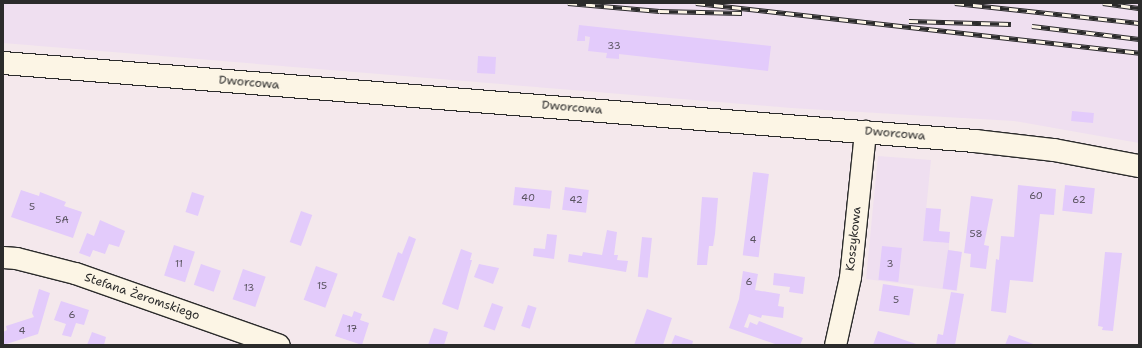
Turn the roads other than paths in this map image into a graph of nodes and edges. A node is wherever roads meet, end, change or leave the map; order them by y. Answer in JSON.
{"nodes":[{"id":1,"x":3,"y":63,"type":"edge"},
{"id":2,"x":865,"y":131,"type":"junction"},
{"id":3,"x":1139,"y":166,"type":"edge"},
{"id":4,"x":3,"y":257,"type":"edge"},
{"id":5,"x":279,"y":345,"type":"edge"},
{"id":6,"x":834,"y":345,"type":"edge"}],
"edges":[{"from":1,"to":2,"type":"street","name":"Dworcowa"},
{"from":2,"to":3,"type":"street","name":"Dworcowa"},
{"from":2,"to":6,"type":"street","name":"Koszykowa"},
{"from":4,"to":5,"type":"street","name":"Stefana Żeromskiego"}]}
